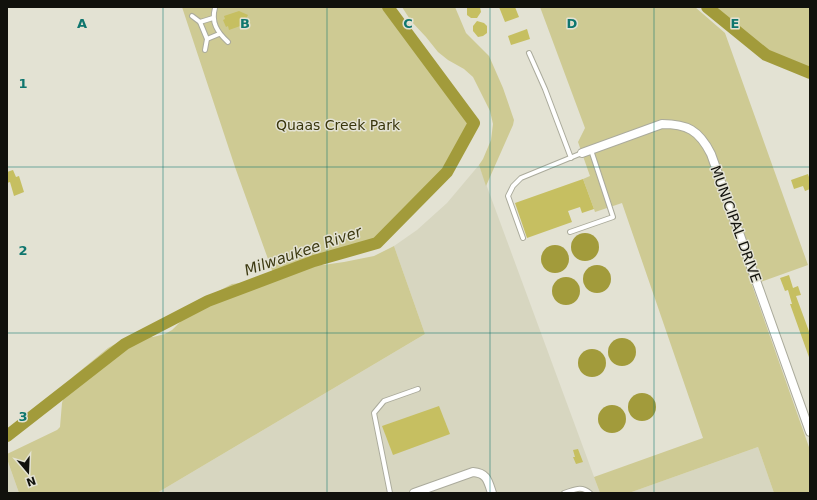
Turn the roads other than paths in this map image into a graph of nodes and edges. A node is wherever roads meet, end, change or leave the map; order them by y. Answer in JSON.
{"nodes":[{"id":1,"x":215,"y":8,"type":"edge"},
{"id":2,"x":192,"y":16,"type":"dead end"},
{"id":3,"x":213,"y":18,"type":"junction"},
{"id":4,"x":200,"y":22,"type":"junction"},
{"id":5,"x":219,"y":34,"type":"junction"},
{"id":6,"x":207,"y":39,"type":"junction"},
{"id":7,"x":228,"y":42,"type":"dead end"},
{"id":8,"x":205,"y":50,"type":"dead end"},
{"id":9,"x":529,"y":52,"type":"dead end"},
{"id":10,"x":591,"y":150,"type":"junction"},
{"id":11,"x":582,"y":153,"type":"joint"},
{"id":12,"x":571,"y":158,"type":"junction"},
{"id":13,"x":570,"y":232,"type":"dead end"},
{"id":14,"x":523,"y":238,"type":"dead end"},
{"id":15,"x":418,"y":389,"type":"dead end"},
{"id":16,"x":810,"y":432,"type":"edge"},
{"id":17,"x":390,"y":493,"type":"edge"},
{"id":18,"x":414,"y":493,"type":"edge"},
{"id":19,"x":492,"y":493,"type":"edge"},
{"id":20,"x":564,"y":493,"type":"edge"},
{"id":21,"x":590,"y":493,"type":"edge"}],
"edges":[{"from":1,"to":3,"type":"lane"},
{"from":2,"to":4,"type":"lane"},
{"from":3,"to":4,"type":"lane"},
{"from":3,"to":5,"type":"lane"},
{"from":4,"to":6,"type":"lane"},
{"from":5,"to":6,"type":"lane"},
{"from":5,"to":7,"type":"lane"},
{"from":6,"to":8,"type":"lane"},
{"from":9,"to":12,"type":"lane"},
{"from":10,"to":11,"type":"street","name":"MUNICIPAL DRIVE"},
{"from":10,"to":13,"type":"lane"},
{"from":10,"to":16,"type":"street","name":"MUNICIPAL DRIVE"},
{"from":11,"to":12,"type":"lane"},
{"from":12,"to":14,"type":"lane"},
{"from":15,"to":17,"type":"lane"},
{"from":18,"to":19,"type":"street"},
{"from":20,"to":21,"type":"lane"}]}
